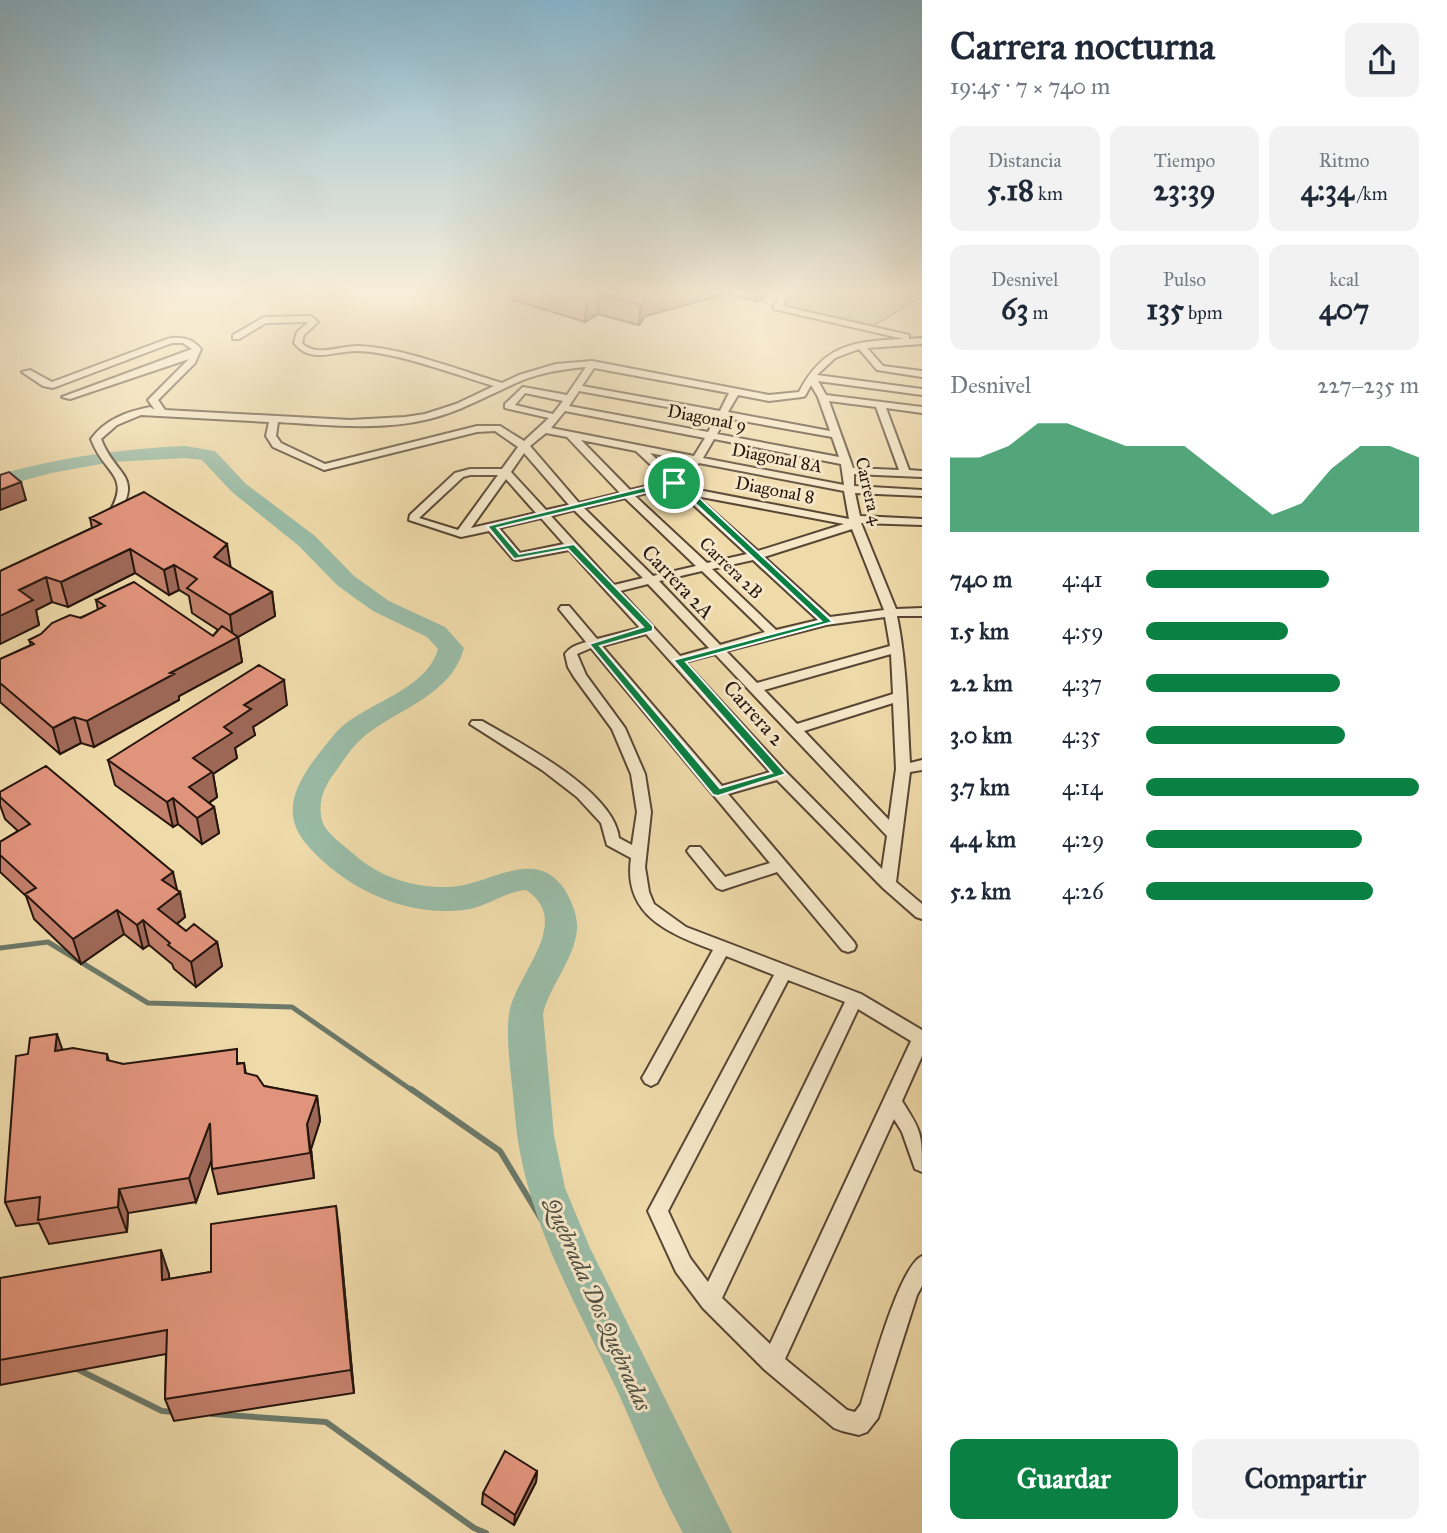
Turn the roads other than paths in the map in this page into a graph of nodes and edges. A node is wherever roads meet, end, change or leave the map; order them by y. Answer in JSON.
{"nodes":[{"id":1,"x":116,"y":362,"type":"edge"},
{"id":2,"x":171,"y":362,"type":"edge"},
{"id":3,"x":191,"y":362,"type":"edge"},
{"id":4,"x":419,"y":362,"type":"edge"},
{"id":5,"x":827,"y":362,"type":"edge"},
{"id":6,"x":874,"y":362,"type":"edge"},
{"id":7,"x":592,"y":364,"type":"junction"},
{"id":8,"x":922,"y":365,"type":"edge"},
{"id":9,"x":880,"y":368,"type":"junction"},
{"id":10,"x":27,"y":373,"type":"dead end"},
{"id":11,"x":922,"y":374,"type":"edge"},
{"id":12,"x":811,"y":377,"type":"junction"},
{"id":13,"x":499,"y":385,"type":"junction"},
{"id":14,"x":870,"y":386,"type":"junction"},
{"id":15,"x":578,"y":388,"type":"junction"},
{"id":16,"x":735,"y":392,"type":"junction"},
{"id":17,"x":922,"y":392,"type":"edge"},
{"id":18,"x":67,"y":397,"type":"dead end"},
{"id":19,"x":823,"y":397,"type":"junction"},
{"id":20,"x":567,"y":403,"type":"junction"},
{"id":21,"x":880,"y":405,"type":"junction"},
{"id":22,"x":159,"y":410,"type":"junction"},
{"id":23,"x":922,"y":410,"type":"edge"},
{"id":24,"x":442,"y":412,"type":"junction"},
{"id":25,"x":721,"y":414,"type":"junction"},
{"id":26,"x":555,"y":417,"type":"junction"},
{"id":27,"x":274,"y":419,"type":"junction"},
{"id":28,"x":544,"y":430,"type":"junction"},
{"id":29,"x":836,"y":435,"type":"junction"},
{"id":30,"x":709,"y":436,"type":"junction"},
{"id":31,"x":572,"y":437,"type":"junction"},
{"id":32,"x":524,"y":446,"type":"junction"},
{"id":33,"x":640,"y":450,"type":"junction"},
{"id":34,"x":697,"y":460,"type":"junction"},
{"id":35,"x":847,"y":466,"type":"junction"},
{"id":36,"x":505,"y":471,"type":"junction"},
{"id":37,"x":905,"y":473,"type":"junction"},
{"id":38,"x":922,"y":474,"type":"edge"},
{"id":39,"x":674,"y":483,"type":"junction"},
{"id":40,"x":849,"y":489,"type":"junction"},
{"id":41,"x":687,"y":491,"type":"junction"},
{"id":42,"x":922,"y":493,"type":"edge"},
{"id":43,"x":628,"y":495,"type":"junction"},
{"id":44,"x":575,"y":505,"type":"junction"},
{"id":45,"x":541,"y":514,"type":"junction"},
{"id":46,"x":855,"y":521,"type":"junction"},
{"id":47,"x":922,"y":522,"type":"edge"},
{"id":48,"x":491,"y":526,"type":"junction"},
{"id":49,"x":100,"y":530,"type":"edge"},
{"id":50,"x":461,"y":534,"type":"junction"},
{"id":51,"x":570,"y":546,"type":"junction"},
{"id":52,"x":758,"y":555,"type":"junction"},
{"id":53,"x":706,"y":568,"type":"junction"},
{"id":54,"x":652,"y":581,"type":"junction"},
{"id":55,"x":611,"y":589,"type":"junction"},
{"id":56,"x":565,"y":609,"type":"dead end"},
{"id":57,"x":890,"y":610,"type":"junction"},
{"id":58,"x":922,"y":611,"type":"edge"},
{"id":59,"x":828,"y":622,"type":"junction"},
{"id":60,"x":650,"y":629,"type":"junction"},
{"id":61,"x":775,"y":635,"type":"junction"},
{"id":62,"x":594,"y":644,"type":"junction"},
{"id":63,"x":897,"y":648,"type":"junction"},
{"id":64,"x":717,"y":650,"type":"junction"},
{"id":65,"x":679,"y":660,"type":"junction"},
{"id":66,"x":755,"y":688,"type":"junction"},
{"id":67,"x":901,"y":696,"type":"junction"},
{"id":68,"x":477,"y":724,"type":"dead end"},
{"id":69,"x":794,"y":730,"type":"junction"},
{"id":70,"x":922,"y":765,"type":"edge"},
{"id":71,"x":903,"y":769,"type":"junction"},
{"id":72,"x":780,"y":774,"type":"junction"},
{"id":73,"x":718,"y":792,"type":"junction"},
{"id":74,"x":894,"y":834,"type":"junction"},
{"id":75,"x":695,"y":851,"type":"dead end"},
{"id":76,"x":638,"y":855,"type":"junction"},
{"id":77,"x":779,"y":866,"type":"junction"},
{"id":78,"x":888,"y":884,"type":"junction"},
{"id":79,"x":922,"y":913,"type":"edge"},
{"id":80,"x":848,"y":946,"type":"dead end"},
{"id":81,"x":723,"y":947,"type":"junction"},
{"id":82,"x":785,"y":970,"type":"junction"},
{"id":83,"x":855,"y":999,"type":"junction"},
{"id":84,"x":922,"y":1039,"type":"edge"},
{"id":85,"x":650,"y":1078,"type":"dead end"},
{"id":86,"x":892,"y":1102,"type":"junction"},
{"id":87,"x":922,"y":1163,"type":"edge"},
{"id":88,"x":922,"y":1266,"type":"edge"},
{"id":89,"x":710,"y":1301,"type":"junction"},
{"id":90,"x":773,"y":1362,"type":"junction"}],
"edges":[{"from":1,"to":10,"type":"street"},
{"from":2,"to":18,"type":"street"},
{"from":3,"to":22,"type":"street"},
{"from":4,"to":13,"type":"street"},
{"from":5,"to":12,"type":"street"},
{"from":6,"to":9,"type":"street"},
{"from":7,"to":13,"type":"street"},
{"from":7,"to":15,"type":"street"},
{"from":7,"to":16,"type":"street"},
{"from":8,"to":9,"type":"street"},
{"from":9,"to":11,"type":"street"},
{"from":9,"to":14,"type":"street"},
{"from":12,"to":14,"type":"street"},
{"from":12,"to":16,"type":"street"},
{"from":12,"to":19,"type":"street","name":"Carrera 4"},
{"from":13,"to":24,"type":"street"},
{"from":14,"to":17,"type":"street"},
{"from":15,"to":20,"type":"street"},
{"from":15,"to":25,"type":"street"},
{"from":16,"to":25,"type":"street"},
{"from":19,"to":21,"type":"street"},
{"from":19,"to":29,"type":"street","name":"Carrera 4"},
{"from":20,"to":26,"type":"street"},
{"from":20,"to":26,"type":"street","name":"Diagonal 9"},
{"from":20,"to":30,"type":"street","name":"Diagonal 9"},
{"from":21,"to":23,"type":"street"},
{"from":21,"to":37,"type":"street"},
{"from":22,"to":24,"type":"street"},
{"from":22,"to":27,"type":"street"},
{"from":22,"to":49,"type":"street"},
{"from":24,"to":27,"type":"street"},
{"from":25,"to":29,"type":"street"},
{"from":25,"to":30,"type":"street"},
{"from":26,"to":28,"type":"street"},
{"from":27,"to":32,"type":"street","name":"Carrera 2A"},
{"from":28,"to":31,"type":"street","name":"Diagonal 8A"},
{"from":28,"to":32,"type":"street"},
{"from":29,"to":35,"type":"street","name":"Carrera 4"},
{"from":30,"to":34,"type":"street"},
{"from":30,"to":35,"type":"street","name":"Diagonal 9"},
{"from":31,"to":33,"type":"street","name":"Diagonal 8A"},
{"from":31,"to":43,"type":"street","name":"Carrera 2B"},
{"from":32,"to":36,"type":"street"},
{"from":32,"to":44,"type":"street","name":"Carrera 2A"},
{"from":33,"to":34,"type":"street","name":"Diagonal 8A"},
{"from":33,"to":39,"type":"street"},
{"from":34,"to":39,"type":"street"},
{"from":34,"to":40,"type":"street","name":"Diagonal 8A"},
{"from":35,"to":37,"type":"street","name":"Diagonal 9"},
{"from":35,"to":40,"type":"street","name":"Carrera 4"},
{"from":36,"to":45,"type":"street","name":"Carrera 2"},
{"from":36,"to":50,"type":"street"},
{"from":36,"to":50,"type":"street"},
{"from":37,"to":38,"type":"street","name":"Diagonal 9"},
{"from":39,"to":41,"type":"street"},
{"from":39,"to":43,"type":"street"},
{"from":40,"to":42,"type":"street","name":"Diagonal 8A"},
{"from":40,"to":46,"type":"street","name":"Carrera 4"},
{"from":41,"to":46,"type":"street","name":"Diagonal 8"},
{"from":41,"to":52,"type":"street"},
{"from":43,"to":44,"type":"street"},
{"from":43,"to":53,"type":"street","name":"Carrera 2B"},
{"from":44,"to":45,"type":"street"},
{"from":44,"to":54,"type":"street","name":"Carrera 2A"},
{"from":45,"to":48,"type":"street"},
{"from":45,"to":51,"type":"street","name":"Carrera 2"},
{"from":46,"to":47,"type":"street","name":"Diagonal 8"},
{"from":46,"to":52,"type":"street"},
{"from":46,"to":57,"type":"street","name":"Carrera 4"},
{"from":48,"to":50,"type":"street"},
{"from":48,"to":51,"type":"street"},
{"from":51,"to":55,"type":"street","name":"Carrera 2"},
{"from":52,"to":53,"type":"street"},
{"from":52,"to":59,"type":"street"},
{"from":53,"to":54,"type":"street"},
{"from":53,"to":61,"type":"street","name":"Carrera 2B"},
{"from":54,"to":55,"type":"street"},
{"from":54,"to":64,"type":"street","name":"Carrera 2A"},
{"from":55,"to":60,"type":"street","name":"Carrera 2"},
{"from":56,"to":62,"type":"street"},
{"from":57,"to":58,"type":"street"},
{"from":57,"to":59,"type":"street"},
{"from":57,"to":63,"type":"street","name":"Carrera 4"},
{"from":59,"to":61,"type":"street"},
{"from":60,"to":62,"type":"street"},
{"from":60,"to":65,"type":"street","name":"Carrera 2"},
{"from":61,"to":64,"type":"street"},
{"from":62,"to":73,"type":"street"},
{"from":62,"to":76,"type":"street"},
{"from":63,"to":66,"type":"street"},
{"from":63,"to":67,"type":"street","name":"Carrera 4"},
{"from":64,"to":65,"type":"street"},
{"from":64,"to":66,"type":"street","name":"Carrera 2A"},
{"from":65,"to":72,"type":"street","name":"Carrera 2"},
{"from":66,"to":69,"type":"street","name":"Carrera 2A"},
{"from":67,"to":69,"type":"street"},
{"from":67,"to":71,"type":"street","name":"Carrera 4"},
{"from":68,"to":76,"type":"street"},
{"from":69,"to":74,"type":"street","name":"Carrera 2A"},
{"from":70,"to":71,"type":"street"},
{"from":71,"to":74,"type":"street","name":"Carrera 4"},
{"from":72,"to":73,"type":"street"},
{"from":72,"to":78,"type":"street","name":"Carrera 2"},
{"from":73,"to":77,"type":"street"},
{"from":74,"to":78,"type":"street","name":"Carrera 4"},
{"from":75,"to":77,"type":"street"},
{"from":76,"to":81,"type":"street"},
{"from":77,"to":80,"type":"street"},
{"from":78,"to":79,"type":"street","name":"Carrera 2"},
{"from":81,"to":82,"type":"street"},
{"from":81,"to":85,"type":"street"},
{"from":82,"to":83,"type":"street"},
{"from":82,"to":89,"type":"street"},
{"from":83,"to":84,"type":"street"},
{"from":83,"to":89,"type":"street"},
{"from":84,"to":86,"type":"street"},
{"from":86,"to":87,"type":"street"},
{"from":86,"to":90,"type":"street"},
{"from":88,"to":90,"type":"street"},
{"from":89,"to":90,"type":"street"}]}
